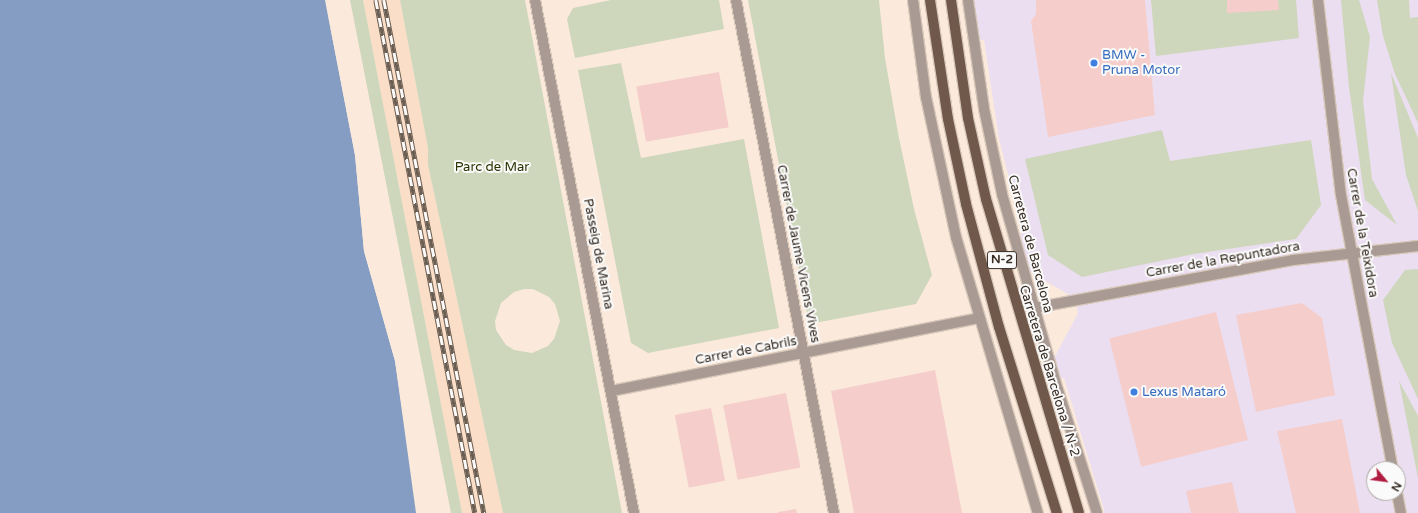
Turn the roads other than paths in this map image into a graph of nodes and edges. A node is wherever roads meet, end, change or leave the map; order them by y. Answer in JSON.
{"nodes":[{"id":1,"x":535,"y":0,"type":"edge"},
{"id":2,"x":736,"y":0,"type":"edge"},
{"id":3,"x":913,"y":0,"type":"edge"},
{"id":4,"x":930,"y":0,"type":"edge"},
{"id":5,"x":951,"y":0,"type":"edge"},
{"id":6,"x":968,"y":0,"type":"edge"},
{"id":7,"x":1318,"y":0,"type":"edge"},
{"id":8,"x":1418,"y":246,"type":"edge"},
{"id":9,"x":1351,"y":253,"type":"junction"},
{"id":10,"x":1034,"y":308,"type":"junction"},
{"id":11,"x":979,"y":318,"type":"junction"},
{"id":12,"x":803,"y":353,"type":"junction"},
{"id":13,"x":611,"y":391,"type":"junction"},
{"id":14,"x":1391,"y":461,"type":"edge"},
{"id":15,"x":1399,"y":501,"type":"edge"},
{"id":16,"x":634,"y":513,"type":"edge"},
{"id":17,"x":834,"y":513,"type":"edge"},
{"id":18,"x":1038,"y":513,"type":"edge"},
{"id":19,"x":1057,"y":513,"type":"edge"},
{"id":20,"x":1079,"y":513,"type":"edge"},
{"id":21,"x":1098,"y":513,"type":"edge"},
{"id":22,"x":1401,"y":513,"type":"edge"}],
"edges":[{"from":1,"to":13,"type":"street","name":"Passeig de Marina"},
{"from":2,"to":12,"type":"street","name":"Carrer de Jaume Vicens Vives"},
{"from":3,"to":11,"type":"street"},
{"from":4,"to":19,"type":"main road","number":"N-2"},
{"from":5,"to":20,"type":"main road","name":"Carretera de Barcelona / N-2","number":"N-2"},
{"from":6,"to":10,"type":"street","name":"Carretera de Barcelona"},
{"from":7,"to":9,"type":"street","name":"Carrer de la Teixidora"},
{"from":8,"to":9,"type":"street","name":"Carrer de la Repuntadora"},
{"from":9,"to":10,"type":"street","name":"Carrer de la Repuntadora"},
{"from":9,"to":14,"type":"street","name":"Carrer de la Teixidora"},
{"from":10,"to":21,"type":"street","name":"Carretera de Barcelona"},
{"from":11,"to":12,"type":"street","name":"Carrer de Cabrils"},
{"from":11,"to":18,"type":"street"},
{"from":12,"to":13,"type":"street","name":"Carrer de Cabrils"},
{"from":12,"to":17,"type":"street","name":"Carrer de Jaume Vicens Vives"},
{"from":13,"to":16,"type":"street","name":"Passeig de Marina"},
{"from":15,"to":22,"type":"street"}]}
